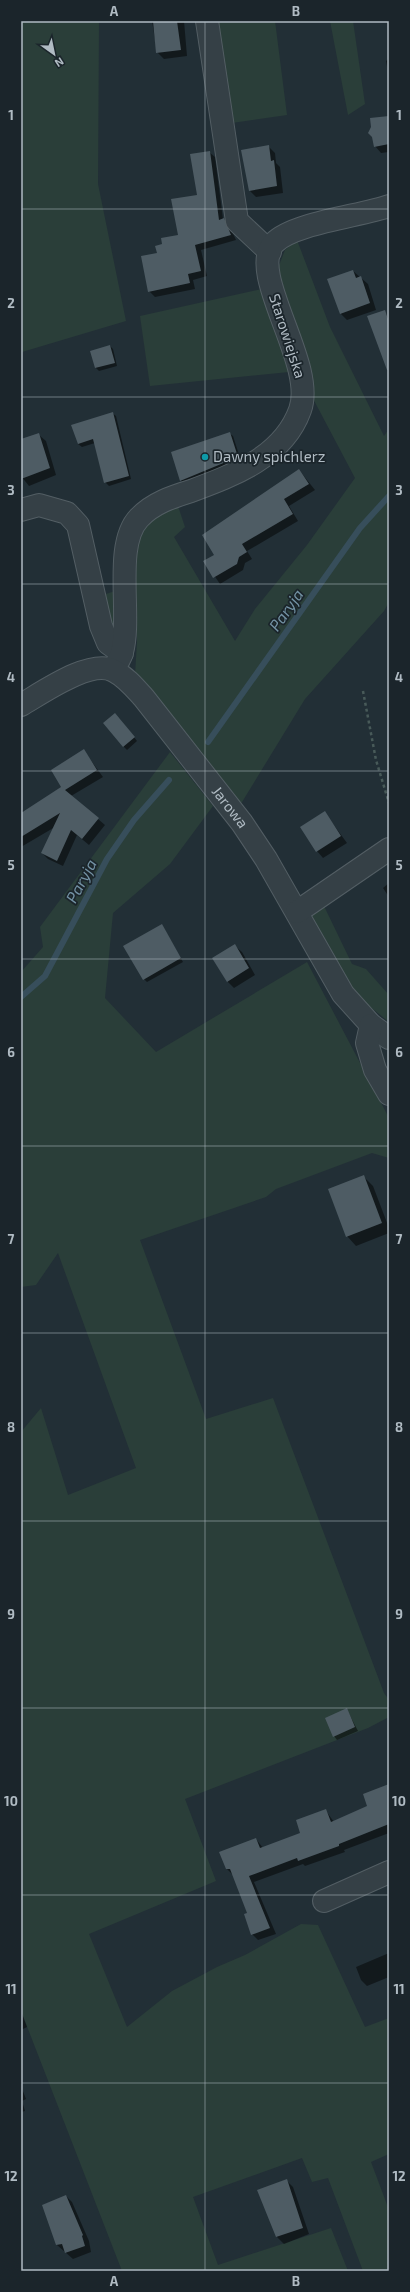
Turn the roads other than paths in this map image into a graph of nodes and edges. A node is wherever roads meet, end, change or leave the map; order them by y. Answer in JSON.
{"nodes":[{"id":1,"x":207,"y":21,"type":"edge"},
{"id":2,"x":389,"y":206,"type":"edge"},
{"id":3,"x":270,"y":252,"type":"junction"},
{"id":4,"x":21,"y":510,"type":"edge"},
{"id":5,"x":118,"y":662,"type":"junction"},
{"id":6,"x":21,"y":705,"type":"edge"},
{"id":7,"x":389,"y":849,"type":"edge"},
{"id":8,"x":297,"y":912,"type":"junction"},
{"id":9,"x":370,"y":1025,"type":"junction"},
{"id":10,"x":389,"y":1038,"type":"edge"},
{"id":11,"x":389,"y":1094,"type":"edge"},
{"id":12,"x":389,"y":1872,"type":"edge"},
{"id":13,"x":324,"y":1901,"type":"dead end"}],
"edges":[{"from":1,"to":3,"type":"street"},
{"from":2,"to":3,"type":"street"},
{"from":3,"to":5,"type":"street","name":"Starowiejska"},
{"from":4,"to":5,"type":"street","name":"Jarowa"},
{"from":5,"to":6,"type":"street"},
{"from":5,"to":8,"type":"street","name":"Jarowa"},
{"from":7,"to":8,"type":"street"},
{"from":8,"to":9,"type":"street","name":"Jarowa"},
{"from":9,"to":10,"type":"street","name":"Jarowa"},
{"from":9,"to":11,"type":"street"},
{"from":12,"to":13,"type":"street"}]}
